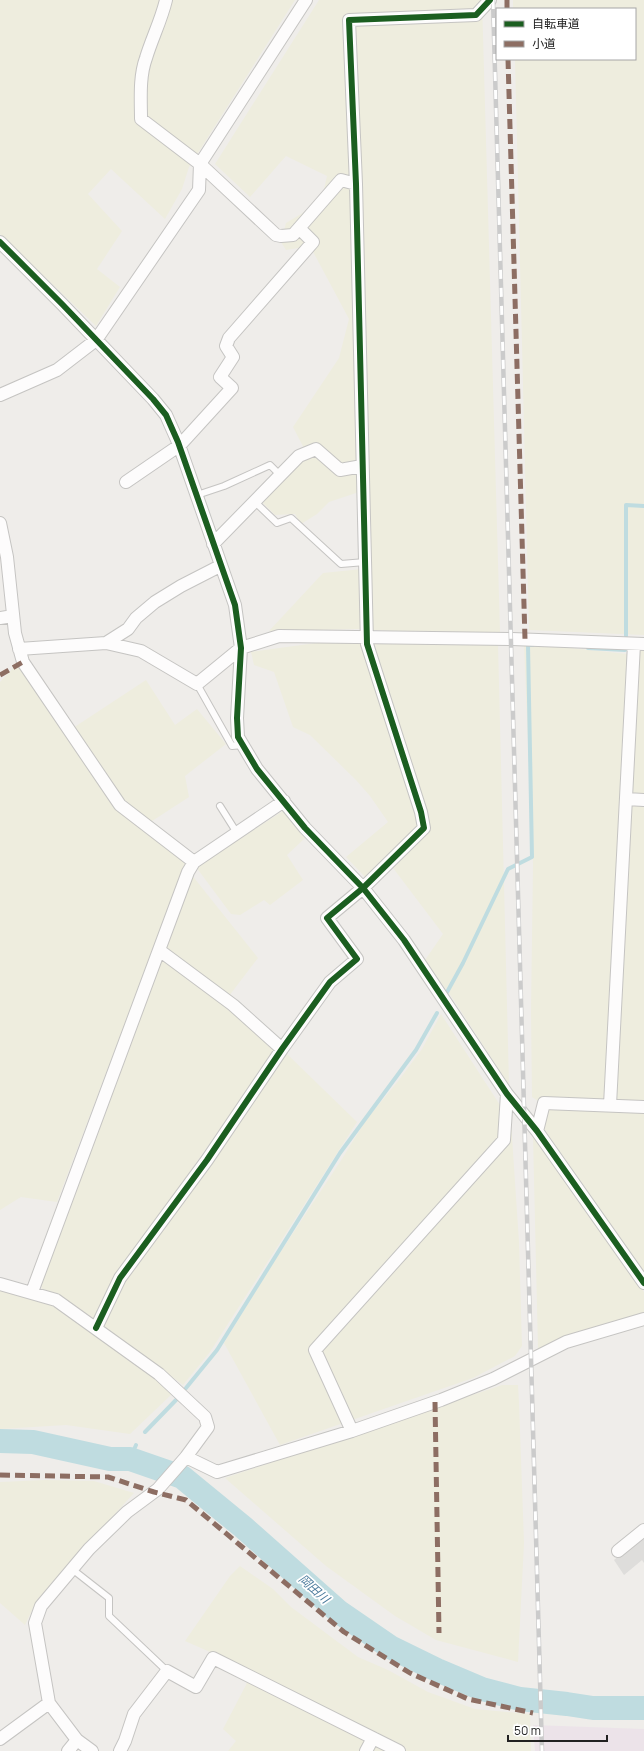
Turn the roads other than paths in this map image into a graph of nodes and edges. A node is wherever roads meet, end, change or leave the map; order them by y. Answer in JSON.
{"nodes":[{"id":1,"x":166,"y":0,"type":"edge"},
{"id":2,"x":306,"y":0,"type":"edge"},
{"id":3,"x":490,"y":0,"type":"edge"},
{"id":4,"x":200,"y":164,"type":"junction"},
{"id":5,"x":356,"y":184,"type":"junction"},
{"id":6,"x":299,"y":228,"type":"junction"},
{"id":7,"x":0,"y":242,"type":"edge"},
{"id":8,"x":96,"y":340,"type":"junction"},
{"id":9,"x":0,"y":396,"type":"edge"},
{"id":10,"x":180,"y":445,"type":"junction"},
{"id":11,"x":362,"y":466,"type":"junction"},
{"id":12,"x":280,"y":475,"type":"junction"},
{"id":13,"x":126,"y":482,"type":"dead end"},
{"id":14,"x":197,"y":495,"type":"junction"},
{"id":15,"x":255,"y":502,"type":"junction"},
{"id":16,"x":0,"y":523,"type":"edge"},
{"id":17,"x":213,"y":544,"type":"junction"},
{"id":18,"x":365,"y":562,"type":"junction"},
{"id":19,"x":220,"y":566,"type":"junction"},
{"id":20,"x":13,"y":616,"type":"junction"},
{"id":21,"x":0,"y":618,"type":"edge"},
{"id":22,"x":366,"y":637,"type":"junction"},
{"id":23,"x":106,"y":643,"type":"junction"},
{"id":24,"x":639,"y":644,"type":"edge"},
{"id":25,"x":19,"y":648,"type":"junction"},
{"id":26,"x":241,"y":648,"type":"junction"},
{"id":27,"x":197,"y":684,"type":"junction"},
{"id":28,"x":243,"y":745,"type":"junction"},
{"id":29,"x":626,"y":799,"type":"junction"},
{"id":30,"x":644,"y":800,"type":"edge"},
{"id":31,"x":284,"y":801,"type":"junction"},
{"id":32,"x":220,"y":806,"type":"dead end"},
{"id":33,"x":237,"y":833,"type":"junction"},
{"id":34,"x":194,"y":862,"type":"junction"},
{"id":35,"x":363,"y":888,"type":"junction"},
{"id":36,"x":159,"y":950,"type":"junction"},
{"id":37,"x":282,"y":1049,"type":"junction"},
{"id":38,"x":507,"y":1094,"type":"junction"},
{"id":39,"x":610,"y":1105,"type":"junction"},
{"id":40,"x":644,"y":1107,"type":"edge"},
{"id":41,"x":537,"y":1131,"type":"junction"},
{"id":42,"x":644,"y":1283,"type":"edge"},
{"id":43,"x":0,"y":1284,"type":"edge"},
{"id":44,"x":32,"y":1292,"type":"junction"},
{"id":45,"x":644,"y":1319,"type":"edge"},
{"id":46,"x":96,"y":1328,"type":"junction"},
{"id":47,"x":352,"y":1431,"type":"junction"},
{"id":48,"x":186,"y":1458,"type":"junction"},
{"id":49,"x":644,"y":1530,"type":"edge"},
{"id":50,"x":618,"y":1551,"type":"dead end"},
{"id":51,"x":72,"y":1569,"type":"junction"},
{"id":52,"x":167,"y":1671,"type":"junction"},
{"id":53,"x":49,"y":1703,"type":"junction"},
{"id":54,"x":373,"y":1738,"type":"junction"},
{"id":55,"x":0,"y":1739,"type":"edge"},
{"id":56,"x":77,"y":1740,"type":"junction"},
{"id":57,"x":68,"y":1751,"type":"edge"},
{"id":58,"x":92,"y":1751,"type":"edge"},
{"id":59,"x":120,"y":1751,"type":"edge"},
{"id":60,"x":366,"y":1751,"type":"edge"},
{"id":61,"x":399,"y":1751,"type":"edge"}],
"edges":[{"from":1,"to":4,"type":"street"},
{"from":2,"to":4,"type":"street"},
{"from":3,"to":5,"type":"street"},
{"from":4,"to":6,"type":"street"},
{"from":4,"to":8,"type":"street"},
{"from":5,"to":6,"type":"street"},
{"from":5,"to":11,"type":"street"},
{"from":6,"to":10,"type":"street"},
{"from":7,"to":8,"type":"street"},
{"from":8,"to":9,"type":"street"},
{"from":8,"to":10,"type":"street"},
{"from":10,"to":13,"type":"street"},
{"from":10,"to":14,"type":"street"},
{"from":11,"to":12,"type":"street"},
{"from":11,"to":18,"type":"street"},
{"from":12,"to":14,"type":"lane"},
{"from":12,"to":15,"type":"street"},
{"from":14,"to":17,"type":"street"},
{"from":15,"to":17,"type":"street"},
{"from":15,"to":18,"type":"lane"},
{"from":16,"to":20,"type":"street"},
{"from":17,"to":19,"type":"street"},
{"from":18,"to":22,"type":"street"},
{"from":19,"to":23,"type":"street"},
{"from":19,"to":26,"type":"street"},
{"from":20,"to":21,"type":"street"},
{"from":20,"to":25,"type":"street"},
{"from":22,"to":24,"type":"street"},
{"from":22,"to":26,"type":"street"},
{"from":22,"to":35,"type":"street"},
{"from":23,"to":25,"type":"street"},
{"from":23,"to":27,"type":"street"},
{"from":24,"to":29,"type":"street"},
{"from":25,"to":34,"type":"street"},
{"from":26,"to":27,"type":"street"},
{"from":26,"to":28,"type":"street"},
{"from":27,"to":28,"type":"lane"},
{"from":28,"to":31,"type":"street"},
{"from":29,"to":30,"type":"street"},
{"from":29,"to":39,"type":"street"},
{"from":31,"to":33,"type":"street"},
{"from":31,"to":35,"type":"street"},
{"from":32,"to":33,"type":"lane"},
{"from":33,"to":34,"type":"street"},
{"from":34,"to":36,"type":"street"},
{"from":35,"to":37,"type":"street"},
{"from":35,"to":38,"type":"street"},
{"from":36,"to":37,"type":"street"},
{"from":36,"to":44,"type":"street"},
{"from":37,"to":46,"type":"street"},
{"from":38,"to":41,"type":"street"},
{"from":38,"to":47,"type":"street"},
{"from":39,"to":40,"type":"street"},
{"from":39,"to":41,"type":"street"},
{"from":41,"to":42,"type":"street"},
{"from":43,"to":44,"type":"street"},
{"from":44,"to":46,"type":"street"},
{"from":45,"to":47,"type":"street"},
{"from":46,"to":48,"type":"street"},
{"from":47,"to":48,"type":"street"},
{"from":48,"to":51,"type":"street"},
{"from":49,"to":50,"type":"street"},
{"from":51,"to":52,"type":"lane"},
{"from":51,"to":53,"type":"street"},
{"from":52,"to":54,"type":"street"},
{"from":52,"to":59,"type":"street"},
{"from":53,"to":55,"type":"street"},
{"from":53,"to":56,"type":"street"},
{"from":54,"to":60,"type":"street"},
{"from":54,"to":61,"type":"street"},
{"from":56,"to":57,"type":"street"},
{"from":56,"to":58,"type":"street"}]}
